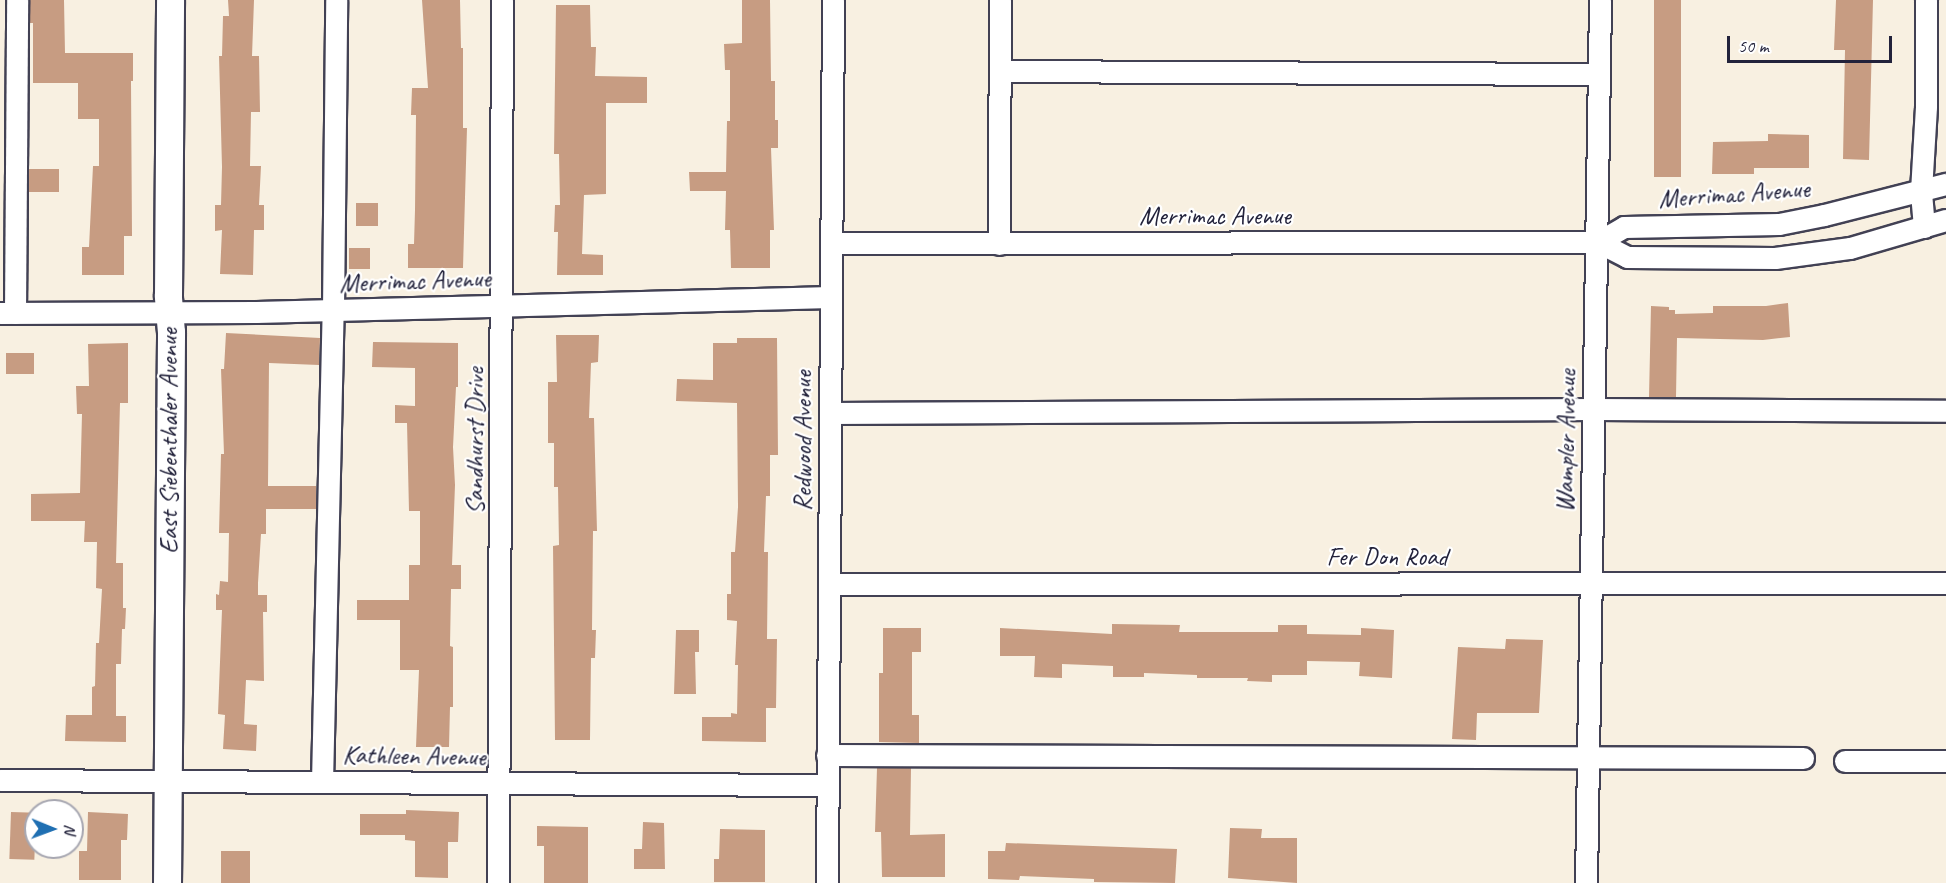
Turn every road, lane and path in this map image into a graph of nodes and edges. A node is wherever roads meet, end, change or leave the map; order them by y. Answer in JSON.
{"nodes":[{"id":1,"x":17,"y":0,"type":"edge"},
{"id":2,"x":170,"y":0,"type":"edge"},
{"id":3,"x":336,"y":0,"type":"edge"},
{"id":4,"x":502,"y":0,"type":"edge"},
{"id":5,"x":833,"y":0,"type":"edge"},
{"id":6,"x":1000,"y":0,"type":"edge"},
{"id":7,"x":1600,"y":0,"type":"edge"},
{"id":8,"x":1926,"y":0,"type":"edge"},
{"id":9,"x":1000,"y":71,"type":"junction"},
{"id":10,"x":1599,"y":74,"type":"junction"},
{"id":11,"x":1946,"y":184,"type":"edge"},
{"id":12,"x":1920,"y":192,"type":"junction"},
{"id":13,"x":1946,"y":220,"type":"edge"},
{"id":14,"x":1924,"y":227,"type":"junction"},
{"id":15,"x":1598,"y":242,"type":"junction"},
{"id":16,"x":832,"y":243,"type":"junction"},
{"id":17,"x":999,"y":244,"type":"junction"},
{"id":18,"x":831,"y":297,"type":"junction"},
{"id":19,"x":503,"y":306,"type":"junction"},
{"id":20,"x":333,"y":310,"type":"junction"},
{"id":21,"x":7,"y":313,"type":"edge"},
{"id":22,"x":170,"y":313,"type":"junction"},
{"id":23,"x":1594,"y":410,"type":"junction"},
{"id":24,"x":1946,"y":411,"type":"edge"},
{"id":25,"x":830,"y":413,"type":"junction"},
{"id":26,"x":1946,"y":583,"type":"edge"},
{"id":27,"x":829,"y":584,"type":"junction"},
{"id":28,"x":1590,"y":584,"type":"junction"},
{"id":29,"x":827,"y":755,"type":"junction"},
{"id":30,"x":1588,"y":758,"type":"junction"},
{"id":31,"x":1803,"y":758,"type":"dead end"},
{"id":32,"x":1845,"y":761,"type":"dead end"},
{"id":33,"x":1946,"y":761,"type":"edge"},
{"id":34,"x":0,"y":780,"type":"edge"},
{"id":35,"x":166,"y":781,"type":"junction"},
{"id":36,"x":322,"y":782,"type":"junction"},
{"id":37,"x":499,"y":784,"type":"junction"},
{"id":38,"x":827,"y":784,"type":"junction"},
{"id":39,"x":167,"y":883,"type":"edge"},
{"id":40,"x":498,"y":883,"type":"edge"},
{"id":41,"x":827,"y":883,"type":"edge"},
{"id":42,"x":1586,"y":883,"type":"edge"}],
"edges":[{"from":1,"to":21,"type":"street"},
{"from":2,"to":22,"type":"main road","name":"East Siebenthaler Avenue"},
{"from":3,"to":20,"type":"street"},
{"from":4,"to":19,"type":"street","name":"Sandhurst Drive"},
{"from":5,"to":16,"type":"street","name":"Redwood Avenue"},
{"from":6,"to":9,"type":"street"},
{"from":7,"to":10,"type":"street","name":"Wampler Avenue"},
{"from":8,"to":12,"type":"street"},
{"from":9,"to":10,"type":"street"},
{"from":9,"to":17,"type":"street"},
{"from":10,"to":15,"type":"street","name":"Wampler Avenue"},
{"from":11,"to":12,"type":"street","name":"Merrimac Avenue"},
{"from":12,"to":14,"type":"street"},
{"from":12,"to":15,"type":"street","name":"Merrimac Avenue"},
{"from":13,"to":14,"type":"street","name":"Merrimac Avenue"},
{"from":14,"to":15,"type":"street","name":"Merrimac Avenue"},
{"from":15,"to":17,"type":"street","name":"Merrimac Avenue"},
{"from":15,"to":23,"type":"street","name":"Wampler Avenue"},
{"from":16,"to":17,"type":"street","name":"Merrimac Avenue"},
{"from":16,"to":18,"type":"street","name":"Redwood Avenue"},
{"from":18,"to":19,"type":"street","name":"Merrimac Avenue"},
{"from":18,"to":25,"type":"street","name":"Redwood Avenue"},
{"from":19,"to":20,"type":"street","name":"Merrimac Avenue"},
{"from":19,"to":37,"type":"street","name":"Sandhurst Drive"},
{"from":20,"to":22,"type":"street","name":"Merrimac Avenue"},
{"from":20,"to":36,"type":"street"},
{"from":21,"to":22,"type":"street","name":"Merrimac Avenue"},
{"from":22,"to":35,"type":"main road","name":"East Siebenthaler Avenue"},
{"from":23,"to":24,"type":"street"},
{"from":23,"to":25,"type":"street"},
{"from":23,"to":28,"type":"street","name":"Wampler Avenue"},
{"from":25,"to":27,"type":"street","name":"Redwood Avenue"},
{"from":26,"to":28,"type":"street","name":"Fer Don Road"},
{"from":27,"to":28,"type":"street","name":"Fer Don Road"},
{"from":27,"to":29,"type":"street","name":"Redwood Avenue"},
{"from":28,"to":30,"type":"street","name":"Wampler Avenue"},
{"from":29,"to":30,"type":"street"},
{"from":29,"to":38,"type":"street","name":"Redwood Avenue"},
{"from":30,"to":31,"type":"street"},
{"from":30,"to":42,"type":"street","name":"Wampler Avenue"},
{"from":32,"to":33,"type":"street"},
{"from":34,"to":35,"type":"street","name":"Kathleen Avenue"},
{"from":35,"to":36,"type":"street","name":"Kathleen Avenue"},
{"from":35,"to":39,"type":"main road","name":"East Siebenthaler Avenue"},
{"from":36,"to":37,"type":"street","name":"Kathleen Avenue"},
{"from":37,"to":38,"type":"street","name":"Kathleen Avenue"},
{"from":37,"to":40,"type":"street","name":"Sandhurst Drive"},
{"from":38,"to":41,"type":"street","name":"Redwood Avenue"}]}
